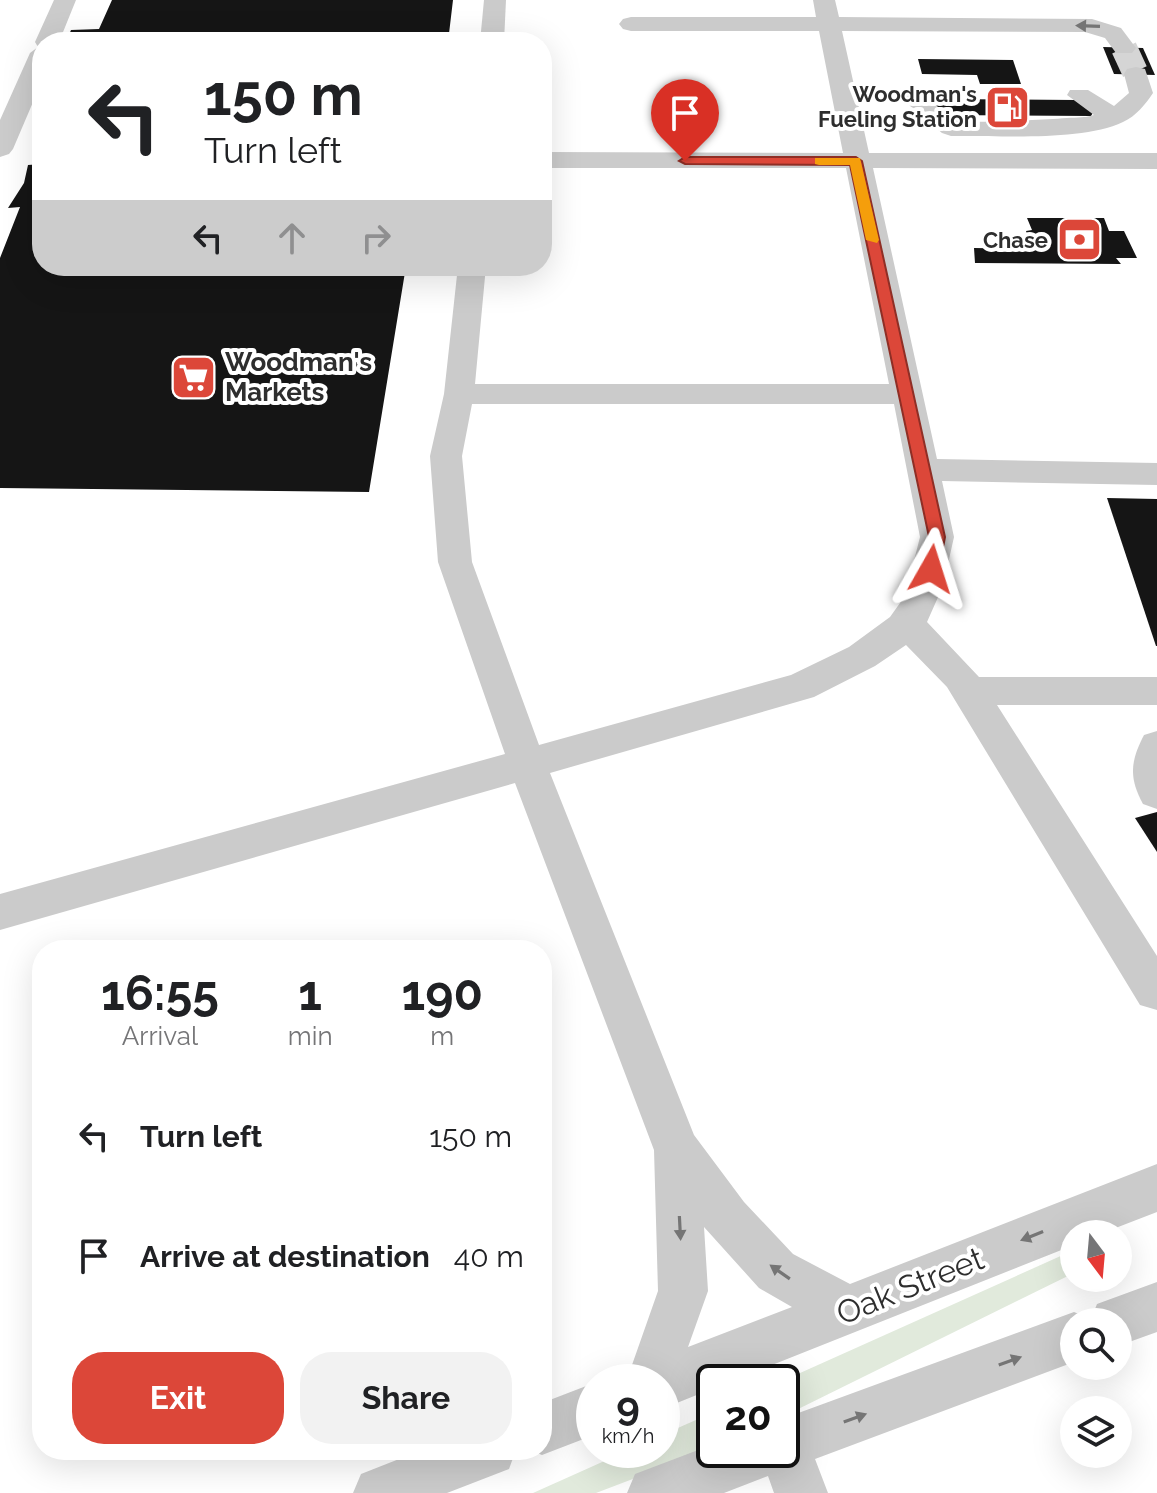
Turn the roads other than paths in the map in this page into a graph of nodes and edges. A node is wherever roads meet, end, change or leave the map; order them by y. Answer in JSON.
{"nodes":[{"id":1,"x":65,"y":0,"type":"edge"},
{"id":2,"x":495,"y":0,"type":"edge"},
{"id":3,"x":824,"y":0,"type":"edge"},
{"id":4,"x":894,"y":0,"type":"edge"},
{"id":5,"x":1034,"y":0,"type":"edge"},
{"id":6,"x":631,"y":24,"type":"dead end"},
{"id":7,"x":829,"y":25,"type":"junction"},
{"id":8,"x":900,"y":26,"type":"junction"},
{"id":9,"x":1042,"y":26,"type":"junction"},
{"id":10,"x":51,"y":32,"type":"edge"},
{"id":11,"x":493,"y":32,"type":"edge"},
{"id":12,"x":1124,"y":48,"type":"tunnel mouth"},
{"id":13,"x":1136,"y":74,"type":"tunnel mouth"},
{"id":14,"x":32,"y":76,"type":"edge"},
{"id":15,"x":908,"y":94,"type":"dead end"},
{"id":16,"x":1079,"y":95,"type":"dead end"},
{"id":17,"x":1114,"y":117,"type":"junction"},
{"id":18,"x":0,"y":149,"type":"edge"},
{"id":19,"x":552,"y":160,"type":"edge"},
{"id":20,"x":856,"y":161,"type":"junction"},
{"id":21,"x":1157,"y":161,"type":"edge"},
{"id":22,"x":471,"y":276,"type":"edge"},
{"id":23,"x":459,"y":394,"type":"junction"},
{"id":24,"x":906,"y":394,"type":"junction"},
{"id":25,"x":922,"y":470,"type":"junction"},
{"id":26,"x":1157,"y":474,"type":"edge"},
{"id":27,"x":905,"y":622,"type":"junction"},
{"id":28,"x":968,"y":691,"type":"junction"},
{"id":29,"x":1157,"y":691,"type":"edge"},
{"id":30,"x":1157,"y":746,"type":"edge"},
{"id":31,"x":527,"y":764,"type":"junction"},
{"id":32,"x":1157,"y":793,"type":"edge"},
{"id":33,"x":0,"y":912,"type":"edge"},
{"id":34,"x":1155,"y":991,"type":"edge"},
{"id":35,"x":677,"y":1150,"type":"junction"},
{"id":36,"x":1157,"y":1188,"type":"edge"},
{"id":37,"x":1157,"y":1307,"type":"edge"},
{"id":38,"x":848,"y":1310,"type":"junction"},
{"id":39,"x":1132,"y":1316,"type":"edge"},
{"id":40,"x":1060,"y":1342,"type":"edge"},
{"id":41,"x":657,"y":1364,"type":"edge"},
{"id":42,"x":680,"y":1376,"type":"edge"},
{"id":43,"x":576,"y":1416,"type":"edge"},
{"id":44,"x":552,"y":1425,"type":"edge"},
{"id":45,"x":800,"y":1438,"type":"edge"},
{"id":46,"x":464,"y":1460,"type":"edge"},
{"id":47,"x":721,"y":1468,"type":"edge"},
{"id":48,"x":791,"y":1468,"type":"edge"},
{"id":49,"x":380,"y":1493,"type":"edge"},
{"id":50,"x":654,"y":1493,"type":"edge"},
{"id":51,"x":801,"y":1493,"type":"edge"}],
"edges":[{"from":1,"to":10,"type":"street"},
{"from":2,"to":11,"type":"street"},
{"from":3,"to":7,"type":"street"},
{"from":4,"to":8,"type":"street"},
{"from":5,"to":9,"type":"street"},
{"from":6,"to":7,"type":"street"},
{"from":7,"to":8,"type":"street"},
{"from":7,"to":20,"type":"street"},
{"from":8,"to":9,"type":"street"},
{"from":12,"to":9,"type":"street","one_way":true},
{"from":13,"to":17,"type":"street"},
{"from":14,"to":18,"type":"street"},
{"from":15,"to":17,"type":"street"},
{"from":16,"to":17,"type":"street"},
{"from":19,"to":20,"type":"street"},
{"from":20,"to":21,"type":"street"},
{"from":20,"to":24,"type":"street"},
{"from":22,"to":23,"type":"street"},
{"from":23,"to":24,"type":"street"},
{"from":23,"to":31,"type":"street"},
{"from":24,"to":25,"type":"street"},
{"from":25,"to":26,"type":"street"},
{"from":25,"to":27,"type":"street"},
{"from":27,"to":28,"type":"street"},
{"from":27,"to":31,"type":"street"},
{"from":28,"to":29,"type":"street"},
{"from":28,"to":34,"type":"street"},
{"from":30,"to":32,"type":"street"},
{"from":31,"to":33,"type":"street"},
{"from":31,"to":35,"type":"street"},
{"from":38,"to":35,"type":"street","one_way":true},
{"from":35,"to":41,"type":"street","one_way":true},
{"from":36,"to":38,"type":"street","name":"Oak Street","one_way":true},
{"from":37,"to":39,"type":"street"},
{"from":38,"to":42,"type":"street","name":"Oak Street"},
{"from":45,"to":40,"type":"street","one_way":true},
{"from":43,"to":44,"type":"street"},
{"from":46,"to":49,"type":"street"},
{"from":47,"to":50,"type":"street"},
{"from":48,"to":51,"type":"street"}]}
